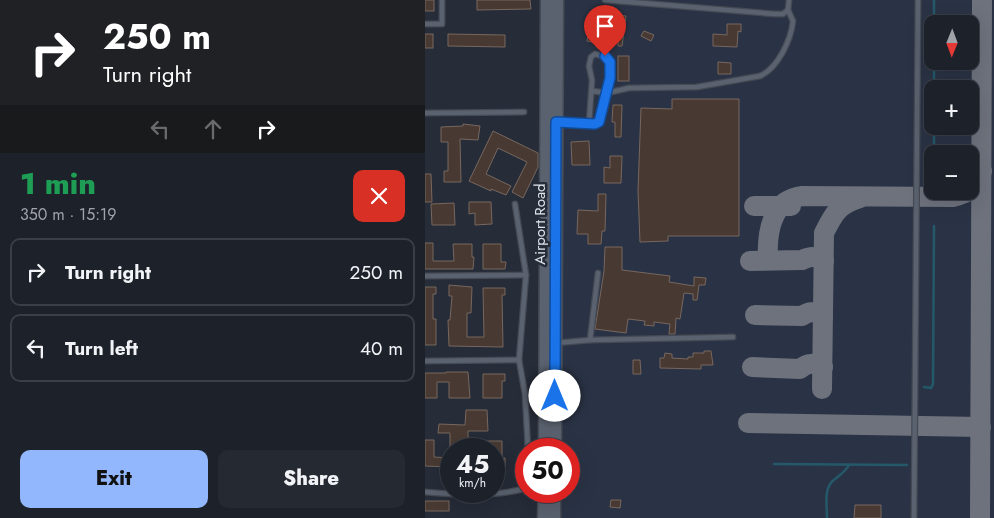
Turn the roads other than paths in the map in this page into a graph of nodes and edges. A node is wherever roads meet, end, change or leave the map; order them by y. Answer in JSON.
{"nodes":[{"id":1,"x":443,"y":0,"type":"edge"},
{"id":2,"x":547,"y":0,"type":"edge"},
{"id":3,"x":557,"y":0,"type":"edge"},
{"id":4,"x":605,"y":0,"type":"edge"},
{"id":5,"x":789,"y":0,"type":"edge"},
{"id":6,"x":918,"y":0,"type":"edge"},
{"id":7,"x":788,"y":10,"type":"junction"},
{"id":8,"x":425,"y":24,"type":"edge"},
{"id":9,"x":591,"y":91,"type":"junction"},
{"id":10,"x":607,"y":93,"type":"junction"},
{"id":11,"x":524,"y":112,"type":"dead end"},
{"id":12,"x":425,"y":114,"type":"edge"},
{"id":13,"x":556,"y":122,"type":"junction"},
{"id":14,"x":589,"y":124,"type":"junction"},
{"id":15,"x":515,"y":204,"type":"dead end"},
{"id":16,"x":598,"y":273,"type":"dead end"},
{"id":17,"x":526,"y":275,"type":"junction"},
{"id":18,"x":425,"y":276,"type":"edge"},
{"id":19,"x":733,"y":337,"type":"dead end"},
{"id":20,"x":591,"y":340,"type":"junction"},
{"id":21,"x":555,"y":343,"type":"junction"},
{"id":22,"x":519,"y":360,"type":"junction"},
{"id":23,"x":425,"y":361,"type":"edge"},
{"id":24,"x":527,"y":438,"type":"edge"},
{"id":25,"x":545,"y":438,"type":"edge"},
{"id":26,"x":555,"y":438,"type":"edge"},
{"id":27,"x":515,"y":491,"type":"edge"},
{"id":28,"x":425,"y":492,"type":"edge"},
{"id":29,"x":545,"y":503,"type":"edge"},
{"id":30,"x":554,"y":503,"type":"edge"},
{"id":31,"x":545,"y":518,"type":"edge"},
{"id":32,"x":554,"y":518,"type":"edge"},
{"id":33,"x":914,"y":518,"type":"edge"}],
"edges":[{"from":1,"to":8,"type":"lane"},
{"from":2,"to":25,"type":"main road","name":"Airport Road"},
{"from":3,"to":13,"type":"main road","name":"Airport Road"},
{"from":4,"to":7,"type":"lane"},
{"from":5,"to":7,"type":"lane"},
{"from":6,"to":33,"type":"lane"},
{"from":7,"to":10,"type":"lane"},
{"from":9,"to":10,"type":"lane"},
{"from":9,"to":10,"type":"lane"},
{"from":9,"to":14,"type":"lane"},
{"from":10,"to":14,"type":"lane"},
{"from":11,"to":12,"type":"lane"},
{"from":13,"to":14,"type":"lane"},
{"from":13,"to":21,"type":"main road","name":"Airport Road"},
{"from":15,"to":17,"type":"lane"},
{"from":16,"to":20,"type":"lane"},
{"from":17,"to":18,"type":"lane"},
{"from":17,"to":22,"type":"lane"},
{"from":19,"to":20,"type":"lane"},
{"from":20,"to":21,"type":"lane"},
{"from":21,"to":26,"type":"main road","name":"Airport Road"},
{"from":22,"to":23,"type":"lane"},
{"from":22,"to":24,"type":"lane"},
{"from":27,"to":28,"type":"lane"},
{"from":29,"to":31,"type":"main road"},
{"from":30,"to":32,"type":"main road"}]}
